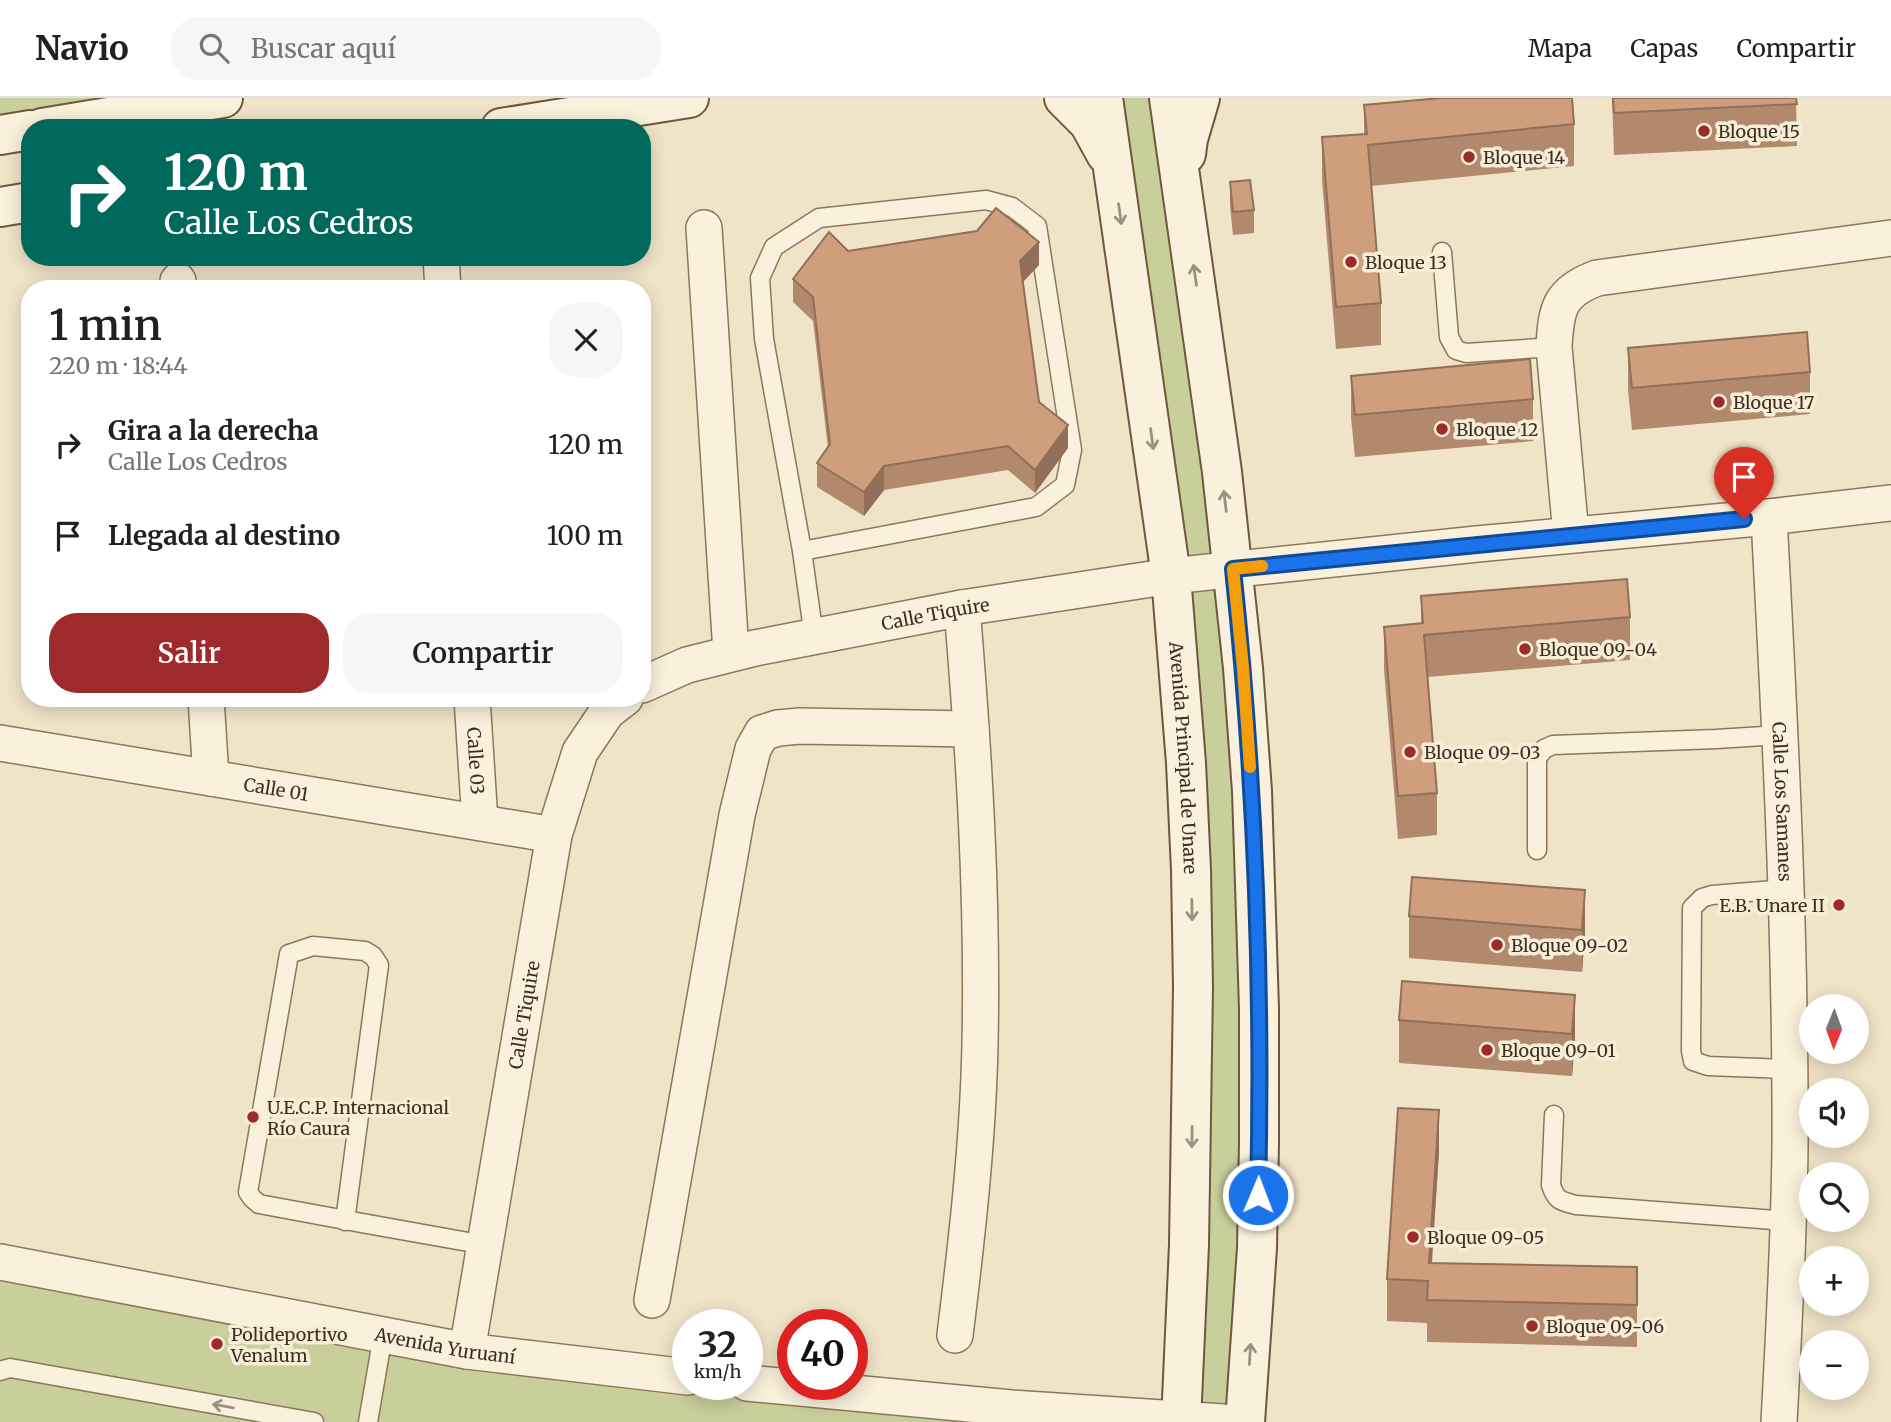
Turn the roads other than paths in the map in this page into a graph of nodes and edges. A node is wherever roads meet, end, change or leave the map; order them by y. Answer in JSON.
{"nodes":[{"id":1,"x":223,"y":98,"type":"edge"},
{"id":2,"x":689,"y":98,"type":"edge"},
{"id":3,"x":1063,"y":98,"type":"edge"},
{"id":4,"x":1103,"y":98,"type":"edge"},
{"id":5,"x":1169,"y":98,"type":"edge"},
{"id":6,"x":1200,"y":98,"type":"edge"},
{"id":7,"x":96,"y":119,"type":"edge"},
{"id":8,"x":557,"y":119,"type":"edge"},
{"id":9,"x":21,"y":132,"type":"edge"},
{"id":10,"x":0,"y":135,"type":"edge"},
{"id":11,"x":1113,"y":166,"type":"junction"},
{"id":12,"x":1181,"y":184,"type":"junction"},
{"id":13,"x":21,"y":204,"type":"edge"},
{"id":14,"x":0,"y":207,"type":"edge"},
{"id":15,"x":705,"y":228,"type":"dead end"},
{"id":16,"x":1891,"y":238,"type":"edge"},
{"id":17,"x":1442,"y":252,"type":"dead end"},
{"id":18,"x":1554,"y":347,"type":"junction"},
{"id":19,"x":1891,"y":503,"type":"edge"},
{"id":20,"x":1769,"y":517,"type":"junction"},
{"id":21,"x":1571,"y":536,"type":"junction"},
{"id":22,"x":802,"y":551,"type":"junction"},
{"id":23,"x":1233,"y":569,"type":"junction"},
{"id":24,"x":1171,"y":576,"type":"junction"},
{"id":25,"x":962,"y":608,"type":"junction"},
{"id":26,"x":814,"y":637,"type":"junction"},
{"id":27,"x":731,"y":653,"type":"junction"},
{"id":28,"x":651,"y":681,"type":"edge"},
{"id":29,"x":207,"y":707,"type":"edge"},
{"id":30,"x":473,"y":707,"type":"edge"},
{"id":31,"x":613,"y":707,"type":"edge"},
{"id":32,"x":971,"y":729,"type":"junction"},
{"id":33,"x":1780,"y":735,"type":"junction"},
{"id":34,"x":0,"y":743,"type":"edge"},
{"id":35,"x":211,"y":778,"type":"junction"},
{"id":36,"x":480,"y":822,"type":"junction"},
{"id":37,"x":554,"y":835,"type":"junction"},
{"id":38,"x":1537,"y":850,"type":"dead end"},
{"id":39,"x":1785,"y":889,"type":"junction"},
{"id":40,"x":1789,"y":1069,"type":"junction"},
{"id":41,"x":1554,"y":1115,"type":"dead end"},
{"id":42,"x":345,"y":1221,"type":"junction"},
{"id":43,"x":1788,"y":1221,"type":"junction"},
{"id":44,"x":485,"y":1245,"type":"junction"},
{"id":45,"x":0,"y":1262,"type":"edge"},
{"id":46,"x":652,"y":1300,"type":"dead end"},
{"id":47,"x":383,"y":1335,"type":"junction"},
{"id":48,"x":955,"y":1335,"type":"dead end"},
{"id":49,"x":467,"y":1351,"type":"junction"},
{"id":50,"x":0,"y":1371,"type":"edge"},
{"id":51,"x":672,"y":1375,"type":"edge"},
{"id":52,"x":763,"y":1385,"type":"edge"},
{"id":53,"x":1181,"y":1421,"type":"edge"},
{"id":54,"x":314,"y":1422,"type":"edge"},
{"id":55,"x":368,"y":1422,"type":"edge"},
{"id":56,"x":1223,"y":1422,"type":"edge"},
{"id":57,"x":1245,"y":1422,"type":"edge"},
{"id":58,"x":1779,"y":1422,"type":"edge"}],
"edges":[{"from":1,"to":7,"type":"street"},
{"from":2,"to":8,"type":"street"},
{"from":3,"to":11,"type":"street"},
{"from":4,"to":11,"type":"street","name":"Avenida Principal de Unare"},
{"from":5,"to":12,"type":"street"},
{"from":6,"to":12,"type":"street"},
{"from":9,"to":10,"type":"street"},
{"from":11,"to":24,"type":"street","name":"Avenida Principal de Unare","one_way":true},
{"from":23,"to":12,"type":"street","one_way":true},
{"from":13,"to":14,"type":"street"},
{"from":15,"to":27,"type":"street"},
{"from":16,"to":18,"type":"street"},
{"from":17,"to":18,"type":"lane"},
{"from":18,"to":21,"type":"street"},
{"from":19,"to":20,"type":"street","name":"Calle Tiquire"},
{"from":20,"to":21,"type":"street","name":"Calle Tiquire"},
{"from":20,"to":33,"type":"street","name":"Calle Los Samanes"},
{"from":21,"to":23,"type":"street","name":"Calle Tiquire"},
{"from":22,"to":22,"type":"lane"},
{"from":22,"to":26,"type":"lane"},
{"from":23,"to":24,"type":"street","name":"Calle Tiquire"},
{"from":57,"to":23,"type":"street","one_way":true},
{"from":24,"to":25,"type":"street","name":"Calle Tiquire"},
{"from":24,"to":53,"type":"street","name":"Avenida Principal de Unare","one_way":true},
{"from":25,"to":26,"type":"street","name":"Calle Tiquire"},
{"from":25,"to":32,"type":"street"},
{"from":26,"to":27,"type":"street","name":"Calle Tiquire"},
{"from":27,"to":28,"type":"street","name":"Calle Tiquire"},
{"from":29,"to":35,"type":"street"},
{"from":30,"to":36,"type":"street","name":"Calle 03"},
{"from":31,"to":37,"type":"street","name":"Calle Tiquire"},
{"from":32,"to":46,"type":"street"},
{"from":32,"to":48,"type":"street"},
{"from":33,"to":38,"type":"lane"},
{"from":33,"to":39,"type":"street","name":"Calle Los Samanes"},
{"from":34,"to":35,"type":"street","name":"Calle 01"},
{"from":35,"to":36,"type":"street","name":"Calle 01"},
{"from":36,"to":37,"type":"street","name":"Calle 01"},
{"from":37,"to":44,"type":"street","name":"Calle Tiquire"},
{"from":39,"to":40,"type":"street","name":"Calle Los Samanes"},
{"from":39,"to":40,"type":"lane"},
{"from":40,"to":43,"type":"street","name":"Calle Los Samanes"},
{"from":41,"to":43,"type":"lane"},
{"from":42,"to":42,"type":"lane"},
{"from":42,"to":44,"type":"lane"},
{"from":43,"to":58,"type":"street","name":"Calle Los Samanes"},
{"from":44,"to":49,"type":"street","name":"Calle Tiquire"},
{"from":45,"to":47,"type":"street","name":"Avenida Yuruaní"},
{"from":47,"to":49,"type":"street","name":"Avenida Yuruaní"},
{"from":47,"to":55,"type":"lane"},
{"from":49,"to":51,"type":"street","name":"Avenida Yuruaní"},
{"from":54,"to":50,"type":"lane","one_way":true},
{"from":52,"to":53,"type":"street"},
{"from":53,"to":56,"type":"street"}]}
